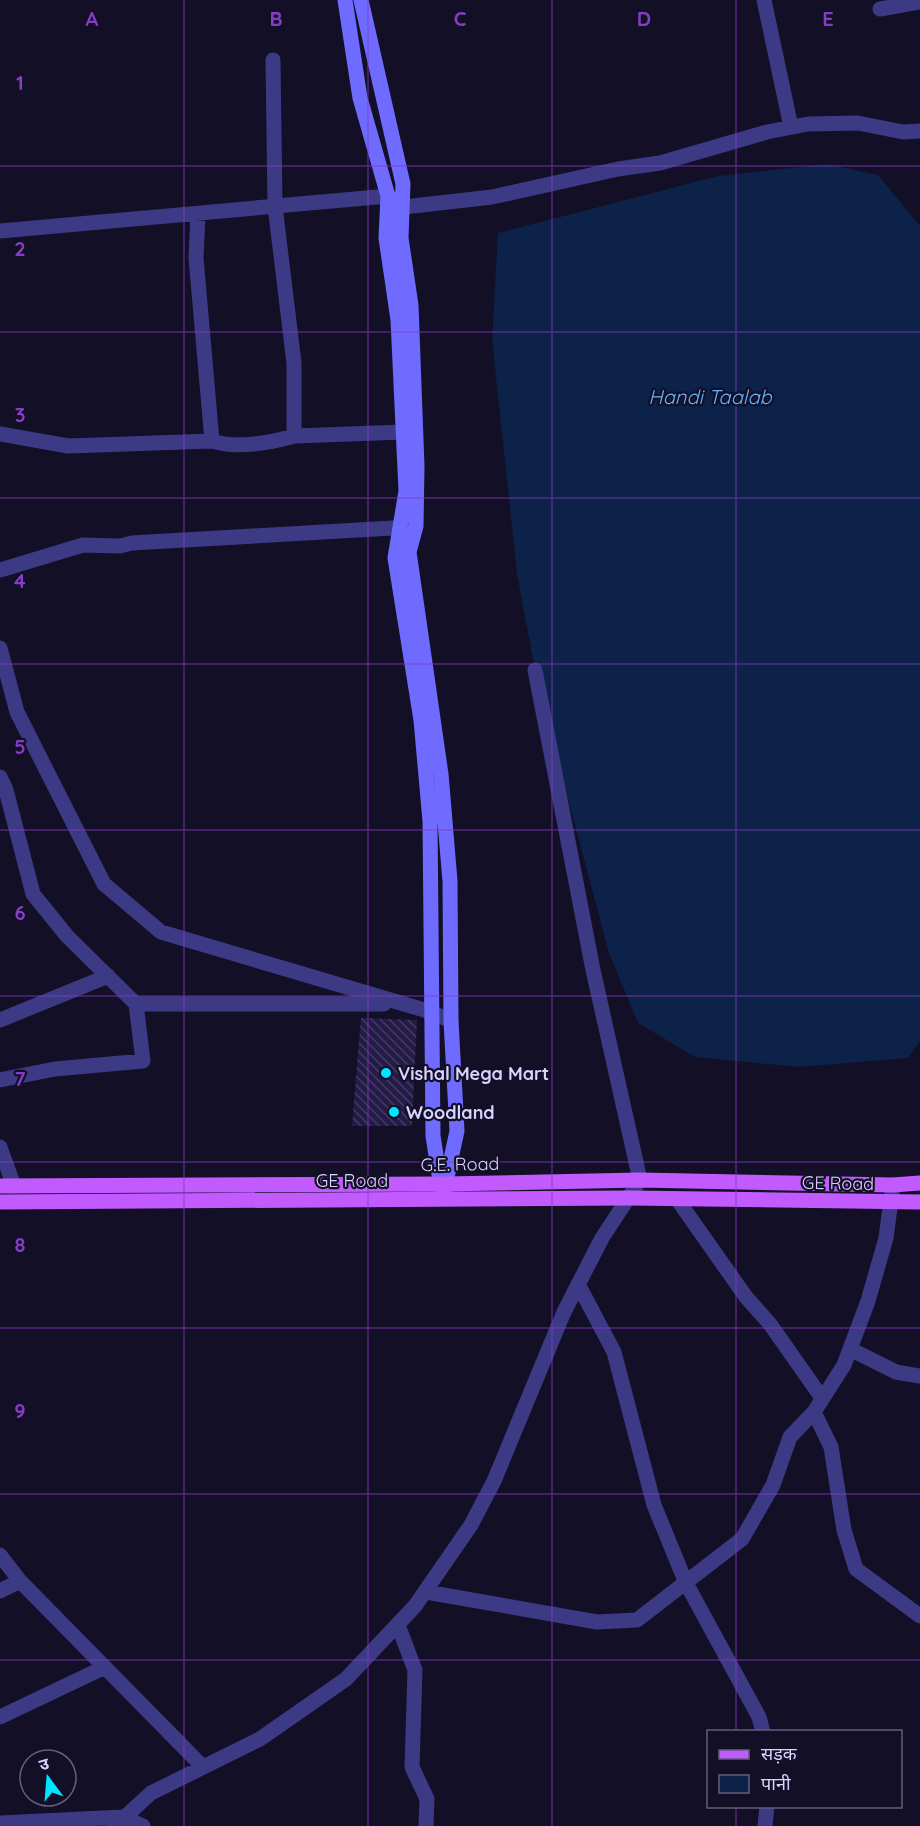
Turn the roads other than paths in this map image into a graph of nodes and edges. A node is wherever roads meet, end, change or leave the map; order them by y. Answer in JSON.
{"nodes":[{"id":1,"x":345,"y":0,"type":"edge"},
{"id":2,"x":361,"y":0,"type":"edge"},
{"id":3,"x":764,"y":0,"type":"edge"},
{"id":4,"x":920,"y":2,"type":"edge"},
{"id":5,"x":880,"y":9,"type":"dead end"},
{"id":6,"x":273,"y":60,"type":"dead end"},
{"id":7,"x":791,"y":127,"type":"junction"},
{"id":8,"x":920,"y":131,"type":"edge"},
{"id":9,"x":388,"y":196,"type":"junction"},
{"id":10,"x":274,"y":206,"type":"junction"},
{"id":11,"x":404,"y":207,"type":"junction"},
{"id":12,"x":198,"y":215,"type":"junction"},
{"id":13,"x":0,"y":231,"type":"edge"},
{"id":14,"x":403,"y":432,"type":"junction"},
{"id":15,"x":0,"y":434,"type":"edge"},
{"id":16,"x":294,"y":436,"type":"junction"},
{"id":17,"x":212,"y":441,"type":"junction"},
{"id":18,"x":416,"y":526,"type":"junction"},
{"id":19,"x":400,"y":530,"type":"junction"},
{"id":20,"x":0,"y":570,"type":"edge"},
{"id":21,"x":0,"y":648,"type":"edge"},
{"id":22,"x":535,"y":670,"type":"dead end"},
{"id":23,"x":0,"y":777,"type":"edge"},
{"id":24,"x":108,"y":976,"type":"junction"},
{"id":25,"x":136,"y":1004,"type":"junction"},
{"id":26,"x":402,"y":1004,"type":"junction"},
{"id":27,"x":431,"y":1012,"type":"junction"},
{"id":28,"x":0,"y":1020,"type":"edge"},
{"id":29,"x":451,"y":1021,"type":"junction"},
{"id":30,"x":0,"y":1080,"type":"edge"},
{"id":31,"x":0,"y":1148,"type":"edge"},
{"id":32,"x":640,"y":1180,"type":"junction"},
{"id":33,"x":920,"y":1183,"type":"edge"},
{"id":34,"x":893,"y":1185,"type":"junction"},
{"id":35,"x":7,"y":1186,"type":"edge"},
{"id":36,"x":443,"y":1189,"type":"junction"},
{"id":37,"x":630,"y":1198,"type":"junction"},
{"id":38,"x":677,"y":1199,"type":"junction"},
{"id":39,"x":0,"y":1202,"type":"edge"},
{"id":40,"x":920,"y":1202,"type":"edge"},
{"id":41,"x":891,"y":1203,"type":"junction"},
{"id":42,"x":578,"y":1284,"type":"junction"},
{"id":43,"x":850,"y":1349,"type":"junction"},
{"id":44,"x":920,"y":1376,"type":"edge"},
{"id":45,"x":822,"y":1398,"type":"junction"},
{"id":46,"x":814,"y":1412,"type":"junction"},
{"id":47,"x":0,"y":1555,"type":"edge"},
{"id":48,"x":20,"y":1581,"type":"junction"},
{"id":49,"x":686,"y":1583,"type":"junction"},
{"id":50,"x":0,"y":1591,"type":"edge"},
{"id":51,"x":426,"y":1592,"type":"junction"},
{"id":52,"x":920,"y":1616,"type":"edge"},
{"id":53,"x":398,"y":1625,"type":"junction"},
{"id":54,"x":103,"y":1668,"type":"junction"},
{"id":55,"x":0,"y":1718,"type":"edge"},
{"id":56,"x":763,"y":1730,"type":"edge"},
{"id":57,"x":203,"y":1767,"type":"junction"},
{"id":58,"x":767,"y":1808,"type":"edge"},
{"id":59,"x":119,"y":1822,"type":"edge"},
{"id":60,"x":0,"y":1823,"type":"edge"},
{"id":61,"x":143,"y":1826,"type":"edge"},
{"id":62,"x":426,"y":1826,"type":"edge"},
{"id":63,"x":765,"y":1826,"type":"edge"}],
"edges":[{"from":1,"to":9,"type":"street"},
{"from":2,"to":11,"type":"street"},
{"from":3,"to":7,"type":"street"},
{"from":4,"to":5,"type":"street"},
{"from":6,"to":10,"type":"street"},
{"from":7,"to":8,"type":"street"},
{"from":7,"to":11,"type":"street"},
{"from":9,"to":10,"type":"street"},
{"from":9,"to":11,"type":"street"},
{"from":9,"to":14,"type":"street"},
{"from":10,"to":12,"type":"street"},
{"from":10,"to":16,"type":"street"},
{"from":11,"to":18,"type":"street"},
{"from":12,"to":13,"type":"street"},
{"from":12,"to":17,"type":"street"},
{"from":14,"to":16,"type":"street"},
{"from":14,"to":19,"type":"street"},
{"from":15,"to":17,"type":"street"},
{"from":16,"to":17,"type":"street"},
{"from":18,"to":19,"type":"street"},
{"from":18,"to":29,"type":"street"},
{"from":19,"to":20,"type":"street"},
{"from":19,"to":27,"type":"street"},
{"from":21,"to":26,"type":"street"},
{"from":22,"to":32,"type":"street"},
{"from":23,"to":24,"type":"street"},
{"from":24,"to":25,"type":"street"},
{"from":24,"to":28,"type":"street"},
{"from":25,"to":26,"type":"street"},
{"from":25,"to":30,"type":"street"},
{"from":26,"to":27,"type":"street"},
{"from":27,"to":29,"type":"street"},
{"from":27,"to":36,"type":"street"},
{"from":29,"to":36,"type":"street"},
{"from":31,"to":35,"type":"street"},
{"from":32,"to":34,"type":"main road","name":"G.E. Road"},
{"from":32,"to":36,"type":"main road","name":"G.E. Road"},
{"from":32,"to":37,"type":"street"},
{"from":33,"to":34,"type":"main road","name":"G.E. Road"},
{"from":34,"to":41,"type":"street"},
{"from":35,"to":36,"type":"main road","name":"G.E. Road"},
{"from":36,"to":37,"type":"main road","name":"GE Road"},
{"from":36,"to":39,"type":"main road","name":"GE Road"},
{"from":37,"to":38,"type":"main road","name":"GE Road"},
{"from":37,"to":42,"type":"street"},
{"from":38,"to":41,"type":"main road","name":"GE Road"},
{"from":38,"to":45,"type":"street"},
{"from":40,"to":41,"type":"main road","name":"GE Road"},
{"from":41,"to":43,"type":"street"},
{"from":42,"to":49,"type":"street"},
{"from":42,"to":51,"type":"street"},
{"from":43,"to":44,"type":"street"},
{"from":43,"to":45,"type":"street"},
{"from":45,"to":46,"type":"street"},
{"from":46,"to":49,"type":"street"},
{"from":46,"to":52,"type":"street"},
{"from":47,"to":48,"type":"street"},
{"from":48,"to":50,"type":"street"},
{"from":48,"to":54,"type":"street"},
{"from":49,"to":51,"type":"street"},
{"from":49,"to":56,"type":"street"},
{"from":51,"to":53,"type":"street"},
{"from":53,"to":57,"type":"street"},
{"from":53,"to":62,"type":"street"},
{"from":54,"to":55,"type":"street"},
{"from":54,"to":57,"type":"street"},
{"from":57,"to":59,"type":"street"},
{"from":58,"to":63,"type":"street"},
{"from":59,"to":60,"type":"street"},
{"from":59,"to":61,"type":"street"}]}
